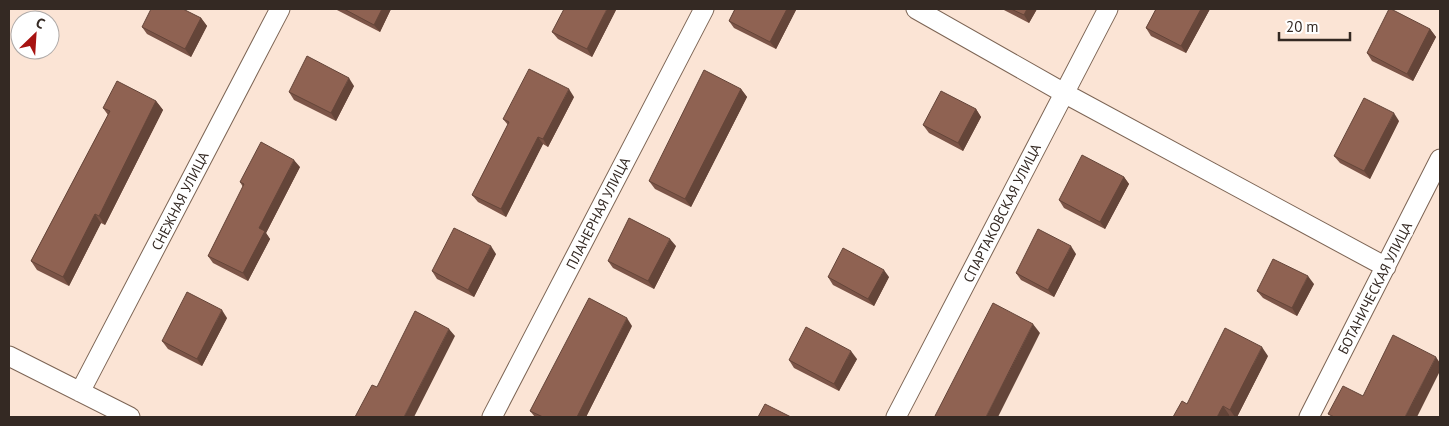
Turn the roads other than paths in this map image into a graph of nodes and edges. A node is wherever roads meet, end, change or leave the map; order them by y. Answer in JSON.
{"nodes":[{"id":1,"x":280,"y":9,"type":"edge"},
{"id":2,"x":704,"y":9,"type":"edge"},
{"id":3,"x":916,"y":9,"type":"edge"},
{"id":4,"x":1108,"y":9,"type":"edge"},
{"id":5,"x":1064,"y":94,"type":"junction"},
{"id":6,"x":1440,"y":159,"type":"edge"},
{"id":7,"x":1386,"y":266,"type":"junction"},
{"id":8,"x":9,"y":356,"type":"edge"},
{"id":9,"x":80,"y":392,"type":"junction"},
{"id":10,"x":130,"y":417,"type":"edge"},
{"id":11,"x":492,"y":417,"type":"edge"},
{"id":12,"x":896,"y":417,"type":"edge"},
{"id":13,"x":1309,"y":417,"type":"edge"}],
"edges":[{"from":1,"to":9,"type":"street","name":"СНЕЖНАЯ УЛИЦА"},
{"from":2,"to":11,"type":"street","name":"ПЛАНЕРНАЯ УЛИЦА"},
{"from":3,"to":5,"type":"street"},
{"from":4,"to":5,"type":"street","name":"СПАРТАКОВСКАЯ УЛИЦА"},
{"from":5,"to":7,"type":"street"},
{"from":5,"to":12,"type":"street","name":"СПАРТАКОВСКАЯ УЛИЦА"},
{"from":6,"to":7,"type":"street","name":"БОТАНИЧЕСКАЯ УЛИЦА"},
{"from":7,"to":13,"type":"street","name":"БОТАНИЧЕСКАЯ УЛИЦА"},
{"from":8,"to":9,"type":"street"},
{"from":9,"to":10,"type":"street"}]}
